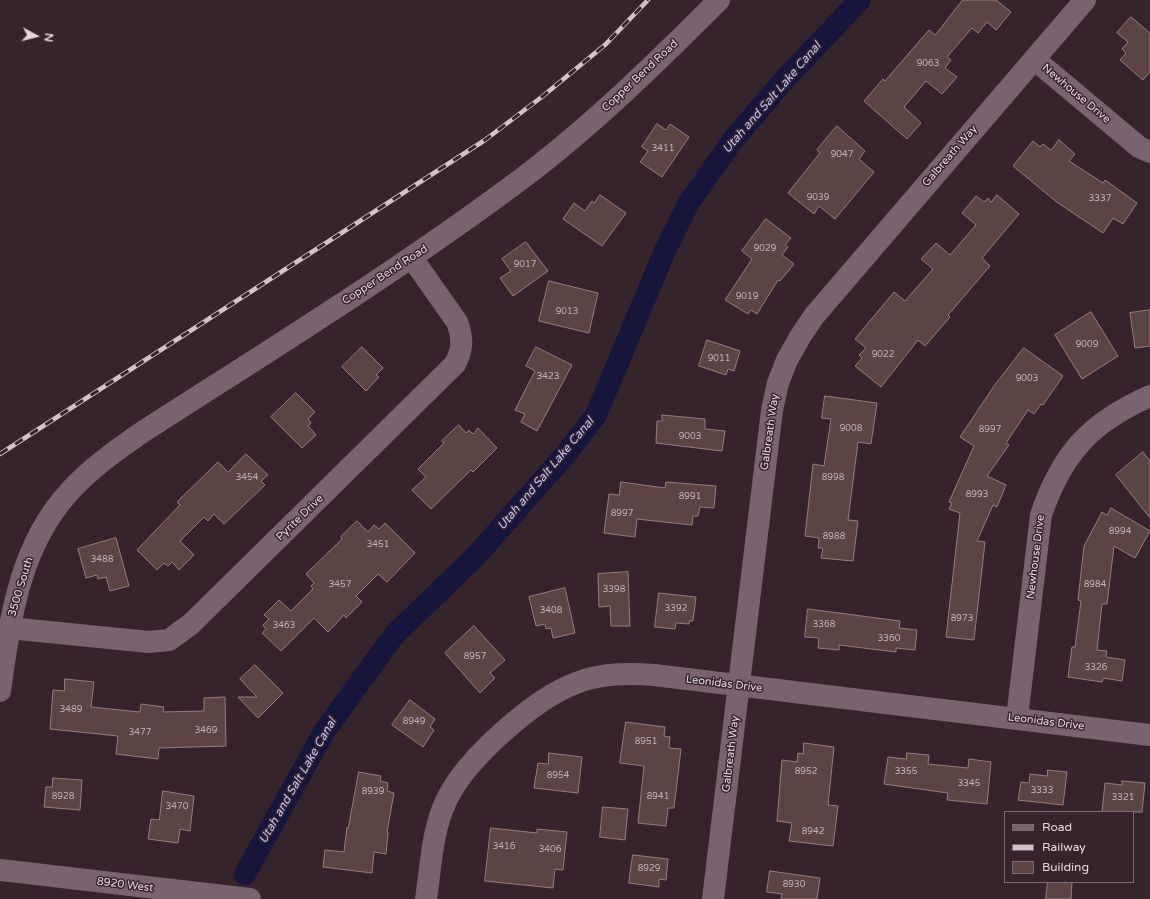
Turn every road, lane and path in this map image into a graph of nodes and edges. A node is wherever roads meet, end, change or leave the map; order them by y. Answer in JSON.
{"nodes":[{"id":1,"x":719,"y":0,"type":"edge"},
{"id":2,"x":1085,"y":0,"type":"edge"},
{"id":3,"x":1034,"y":59,"type":"junction"},
{"id":4,"x":1150,"y":152,"type":"edge"},
{"id":5,"x":412,"y":258,"type":"junction"},
{"id":6,"x":1150,"y":396,"type":"edge"},
{"id":7,"x":40,"y":531,"type":"joint"},
{"id":8,"x":9,"y":628,"type":"junction"},
{"id":9,"x":739,"y":685,"type":"junction"},
{"id":10,"x":0,"y":691,"type":"edge"},
{"id":11,"x":1017,"y":718,"type":"junction"},
{"id":12,"x":1150,"y":735,"type":"edge"},
{"id":13,"x":0,"y":870,"type":"edge"},
{"id":14,"x":244,"y":898,"type":"edge"},
{"id":15,"x":250,"y":899,"type":"edge"},
{"id":16,"x":426,"y":899,"type":"edge"},
{"id":17,"x":713,"y":899,"type":"edge"}],
"edges":[{"from":1,"to":5,"type":"street","name":"Copper Bend Road"},
{"from":2,"to":3,"type":"street","name":"Galbreath Way"},
{"from":3,"to":4,"type":"street","name":"Newhouse Drive"},
{"from":3,"to":9,"type":"street","name":"Galbreath Way"},
{"from":5,"to":7,"type":"street","name":"Copper Bend Road"},
{"from":5,"to":8,"type":"street","name":"Pyrite Drive"},
{"from":6,"to":11,"type":"street","name":"Newhouse Drive"},
{"from":7,"to":8,"type":"street","name":"3500 South"},
{"from":8,"to":10,"type":"street","name":"3500 South"},
{"from":9,"to":11,"type":"street","name":"Leonidas Drive"},
{"from":9,"to":16,"type":"street","name":"Leonidas Drive"},
{"from":9,"to":17,"type":"street","name":"Galbreath Way"},
{"from":11,"to":12,"type":"street","name":"Leonidas Drive"},
{"from":13,"to":14,"type":"street","name":"8920 West"},
{"from":14,"to":15,"type":"street","name":"8920 West"}]}
